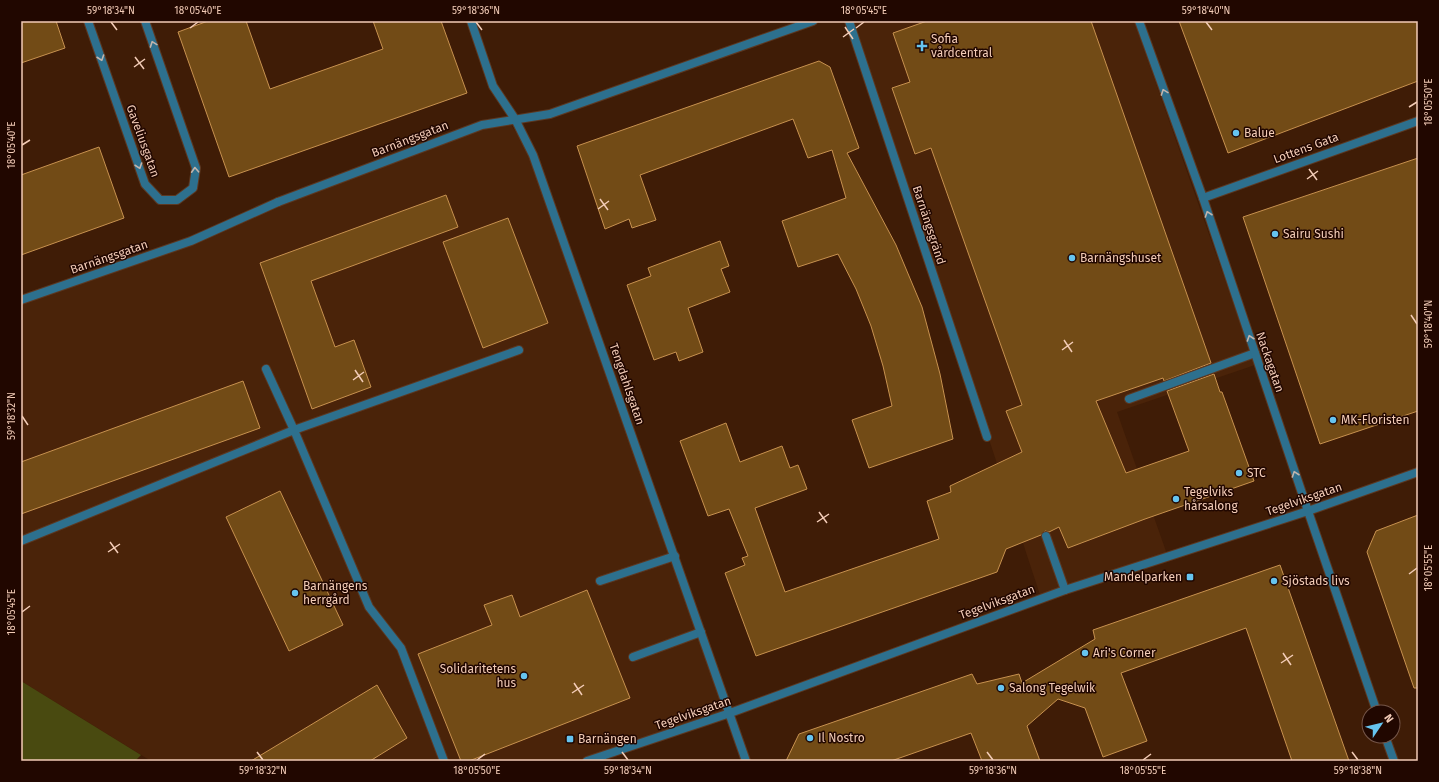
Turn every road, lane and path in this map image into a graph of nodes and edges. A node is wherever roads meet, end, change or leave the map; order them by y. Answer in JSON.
{"nodes":[{"id":1,"x":88,"y":21,"type":"edge"},
{"id":2,"x":145,"y":21,"type":"edge"},
{"id":3,"x":471,"y":21,"type":"edge"},
{"id":4,"x":813,"y":21,"type":"edge"},
{"id":5,"x":849,"y":21,"type":"edge"},
{"id":6,"x":1139,"y":21,"type":"edge"},
{"id":7,"x":515,"y":119,"type":"junction"},
{"id":8,"x":1418,"y":121,"type":"edge"},
{"id":9,"x":1203,"y":198,"type":"junction"},
{"id":10,"x":21,"y":300,"type":"edge"},
{"id":11,"x":519,"y":350,"type":"dead end"},
{"id":12,"x":1255,"y":353,"type":"junction"},
{"id":13,"x":266,"y":369,"type":"dead end"},
{"id":14,"x":1129,"y":400,"type":"dead end"},
{"id":15,"x":294,"y":430,"type":"junction"},
{"id":16,"x":987,"y":437,"type":"dead end"},
{"id":17,"x":1418,"y":472,"type":"edge"},
{"id":18,"x":1308,"y":511,"type":"junction"},
{"id":19,"x":1046,"y":536,"type":"dead end"},
{"id":20,"x":21,"y":541,"type":"edge"},
{"id":21,"x":675,"y":556,"type":"junction"},
{"id":22,"x":600,"y":581,"type":"dead end"},
{"id":23,"x":1064,"y":590,"type":"junction"},
{"id":24,"x":702,"y":632,"type":"junction"},
{"id":25,"x":633,"y":657,"type":"dead end"},
{"id":26,"x":1374,"y":704,"type":"edge"},
{"id":27,"x":730,"y":714,"type":"junction"},
{"id":28,"x":1388,"y":744,"type":"edge"},
{"id":29,"x":444,"y":761,"type":"edge"},
{"id":30,"x":587,"y":761,"type":"edge"},
{"id":31,"x":746,"y":761,"type":"edge"},
{"id":32,"x":1394,"y":761,"type":"edge"}],
"edges":[{"from":1,"to":2,"type":"street","name":"Gaveliusgatan","one_way":true},
{"from":3,"to":7,"type":"street","name":"Tengdahlsgatan"},
{"from":4,"to":7,"type":"street","name":"Barnängsgatan"},
{"from":5,"to":16,"type":"street","name":"Barnängsgränd"},
{"from":9,"to":6,"type":"street","name":"Nackagatan","one_way":true},
{"from":7,"to":10,"type":"street","name":"Barnängsgatan"},
{"from":7,"to":21,"type":"street","name":"Tengdahlsgatan"},
{"from":8,"to":9,"type":"street","name":"Lottens Gata"},
{"from":12,"to":9,"type":"street","name":"Nackagatan","one_way":true},
{"from":11,"to":15,"type":"street"},
{"from":12,"to":14,"type":"street"},
{"from":18,"to":12,"type":"street","name":"Nackagatan","one_way":true},
{"from":13,"to":15,"type":"street"},
{"from":15,"to":20,"type":"street"},
{"from":15,"to":29,"type":"street"},
{"from":17,"to":18,"type":"street","name":"Tegelviksgatan"},
{"from":18,"to":23,"type":"street","name":"Tegelviksgatan"},
{"from":18,"to":26,"type":"street","name":"Nackagatan"},
{"from":19,"to":23,"type":"street"},
{"from":21,"to":22,"type":"street"},
{"from":21,"to":24,"type":"street","name":"Tengdahlsgatan"},
{"from":23,"to":27,"type":"street","name":"Tegelviksgatan"},
{"from":24,"to":25,"type":"street"},
{"from":24,"to":27,"type":"street","name":"Tengdahlsgatan"},
{"from":27,"to":30,"type":"street","name":"Tegelviksgatan"},
{"from":27,"to":31,"type":"street","name":"Tengdahlsgatan"},
{"from":28,"to":32,"type":"street"}]}
